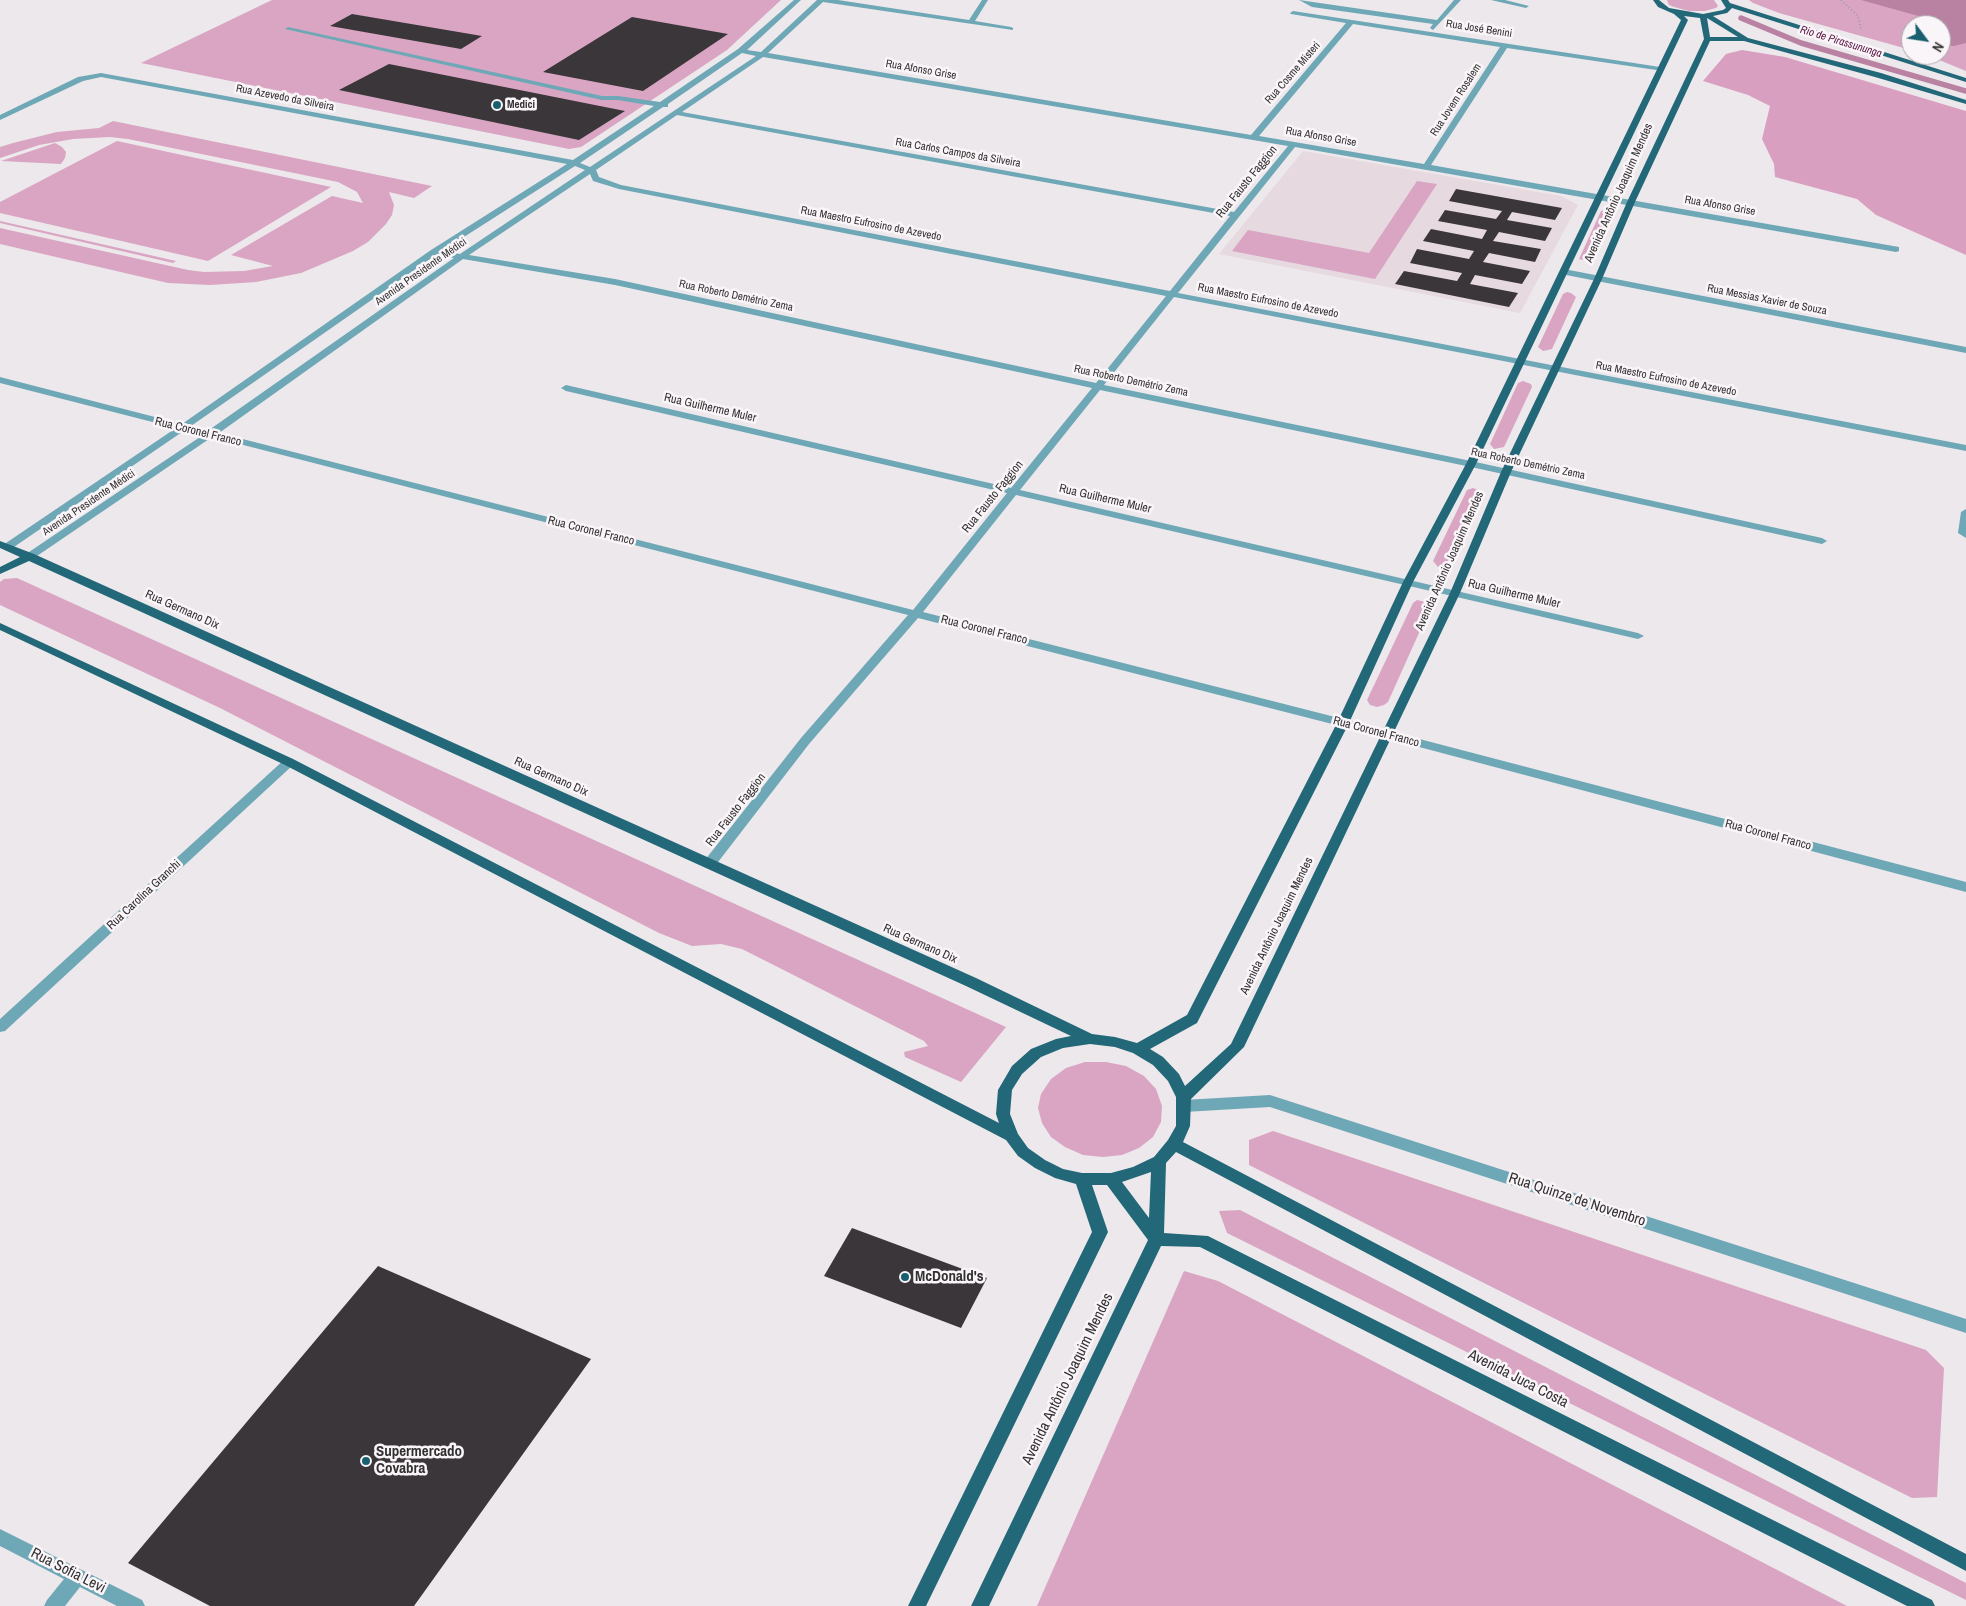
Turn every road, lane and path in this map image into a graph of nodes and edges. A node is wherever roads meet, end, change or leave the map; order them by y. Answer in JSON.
{"nodes":[{"id":1,"x":798,"y":0,"type":"edge"},
{"id":2,"x":823,"y":0,"type":"edge"},
{"id":3,"x":985,"y":0,"type":"edge"},
{"id":4,"x":1302,"y":0,"type":"edge"},
{"id":5,"x":1342,"y":0,"type":"edge"},
{"id":6,"x":1458,"y":0,"type":"edge"},
{"id":7,"x":1494,"y":0,"type":"edge"},
{"id":8,"x":1656,"y":0,"type":"edge"},
{"id":9,"x":1841,"y":0,"type":"edge"},
{"id":10,"x":1725,"y":1,"type":"edge"},
{"id":11,"x":1526,"y":6,"type":"dead end"},
{"id":12,"x":1357,"y":10,"type":"junction"},
{"id":13,"x":1293,"y":12,"type":"dead end"},
{"id":14,"x":1677,"y":13,"type":"junction"},
{"id":15,"x":1705,"y":16,"type":"junction"},
{"id":16,"x":971,"y":22,"type":"junction"},
{"id":17,"x":1351,"y":22,"type":"junction"},
{"id":18,"x":1437,"y":22,"type":"junction"},
{"id":19,"x":770,"y":26,"type":"junction"},
{"id":20,"x":791,"y":28,"type":"junction"},
{"id":21,"x":288,"y":29,"type":"dead end"},
{"id":22,"x":1010,"y":29,"type":"dead end"},
{"id":23,"x":1429,"y":33,"type":"junction"},
{"id":24,"x":1856,"y":35,"type":"dead end"},
{"id":25,"x":1707,"y":39,"type":"junction"},
{"id":26,"x":1746,"y":39,"type":"junction"},
{"id":27,"x":1505,"y":45,"type":"junction"},
{"id":28,"x":741,"y":52,"type":"junction"},
{"id":29,"x":763,"y":54,"type":"junction"},
{"id":30,"x":1660,"y":69,"type":"junction"},
{"id":31,"x":1966,"y":80,"type":"edge"},
{"id":32,"x":602,"y":98,"type":"junction"},
{"id":33,"x":1966,"y":102,"type":"edge"},
{"id":34,"x":662,"y":105,"type":"junction"},
{"id":35,"x":651,"y":112,"type":"junction"},
{"id":36,"x":677,"y":112,"type":"junction"},
{"id":37,"x":0,"y":118,"type":"edge"},
{"id":38,"x":1252,"y":138,"type":"junction"},
{"id":39,"x":1293,"y":144,"type":"junction"},
{"id":40,"x":574,"y":164,"type":"junction"},
{"id":41,"x":1426,"y":167,"type":"junction"},
{"id":42,"x":592,"y":170,"type":"junction"},
{"id":43,"x":1599,"y":196,"type":"junction"},
{"id":44,"x":1631,"y":202,"type":"junction"},
{"id":45,"x":1236,"y":215,"type":"junction"},
{"id":46,"x":1896,"y":249,"type":"dead end"},
{"id":47,"x":434,"y":252,"type":"junction"},
{"id":48,"x":461,"y":257,"type":"junction"},
{"id":49,"x":1564,"y":272,"type":"junction"},
{"id":50,"x":1598,"y":279,"type":"junction"},
{"id":51,"x":1172,"y":294,"type":"junction"},
{"id":52,"x":325,"y":329,"type":"junction"},
{"id":53,"x":351,"y":335,"type":"junction"},
{"id":54,"x":1966,"y":350,"type":"edge"},
{"id":55,"x":1519,"y":362,"type":"junction"},
{"id":56,"x":1555,"y":369,"type":"junction"},
{"id":57,"x":0,"y":380,"type":"edge"},
{"id":58,"x":1099,"y":387,"type":"junction"},
{"id":59,"x":566,"y":388,"type":"dead end"},
{"id":60,"x":182,"y":428,"type":"junction"},
{"id":61,"x":209,"y":435,"type":"junction"},
{"id":62,"x":1966,"y":448,"type":"edge"},
{"id":63,"x":1470,"y":464,"type":"junction"},
{"id":64,"x":1506,"y":472,"type":"junction"},
{"id":65,"x":1013,"y":491,"type":"junction"},
{"id":66,"x":1966,"y":512,"type":"edge"},
{"id":67,"x":1966,"y":535,"type":"edge"},
{"id":68,"x":1822,"y":541,"type":"dead end"},
{"id":69,"x":4,"y":545,"type":"edge"},
{"id":70,"x":30,"y":556,"type":"junction"},
{"id":71,"x":0,"y":571,"type":"edge"},
{"id":72,"x":1408,"y":582,"type":"junction"},
{"id":73,"x":1455,"y":593,"type":"junction"},
{"id":74,"x":916,"y":613,"type":"junction"},
{"id":75,"x":0,"y":626,"type":"edge"},
{"id":76,"x":1638,"y":636,"type":"dead end"},
{"id":77,"x":1343,"y":723,"type":"junction"},
{"id":78,"x":1387,"y":735,"type":"junction"},
{"id":79,"x":289,"y":762,"type":"junction"},
{"id":80,"x":710,"y":863,"type":"junction"},
{"id":81,"x":1966,"y":887,"type":"edge"},
{"id":82,"x":0,"y":1027,"type":"edge"},
{"id":83,"x":1090,"y":1039,"type":"junction"},
{"id":84,"x":1138,"y":1049,"type":"junction"},
{"id":85,"x":1183,"y":1102,"type":"junction"},
{"id":86,"x":1011,"y":1136,"type":"junction"},
{"id":87,"x":1174,"y":1144,"type":"junction"},
{"id":88,"x":1158,"y":1161,"type":"junction"},
{"id":89,"x":1082,"y":1179,"type":"junction"},
{"id":90,"x":1111,"y":1179,"type":"junction"},
{"id":91,"x":1156,"y":1240,"type":"junction"},
{"id":92,"x":1966,"y":1326,"type":"edge"},
{"id":93,"x":0,"y":1537,"type":"edge"},
{"id":94,"x":1966,"y":1563,"type":"edge"},
{"id":95,"x":78,"y":1576,"type":"junction"},
{"id":96,"x":53,"y":1606,"type":"edge"},
{"id":97,"x":136,"y":1606,"type":"edge"},
{"id":98,"x":916,"y":1606,"type":"edge"},
{"id":99,"x":980,"y":1606,"type":"edge"},
{"id":100,"x":1926,"y":1606,"type":"edge"}],
"edges":[{"from":1,"to":19,"type":"street","name":"Avenida Presidente Médici"},
{"from":2,"to":16,"type":"street"},
{"from":2,"to":20,"type":"street","name":"Avenida Presidente Médici"},
{"from":3,"to":16,"type":"street"},
{"from":4,"to":12,"type":"street"},
{"from":5,"to":12,"type":"street"},
{"from":6,"to":18,"type":"street"},
{"from":7,"to":11,"type":"street"},
{"from":8,"to":14,"type":"main road"},
{"from":9,"to":24,"type":"path"},
{"from":10,"to":15,"type":"main road"},
{"from":10,"to":31,"type":"main road"},
{"from":12,"to":18,"type":"street"},
{"from":13,"to":17,"type":"street","name":"Rua José Benini"},
{"from":14,"to":15,"type":"main road"},
{"from":14,"to":30,"type":"main road","name":"Avenida Antônio Joaquim Mendes"},
{"from":15,"to":25,"type":"main road"},
{"from":15,"to":26,"type":"main road"},
{"from":16,"to":22,"type":"street"},
{"from":17,"to":23,"type":"street","name":"Rua José Benini"},
{"from":17,"to":38,"type":"street","name":"Rua Cosme Misteri"},
{"from":18,"to":23,"type":"street"},
{"from":19,"to":20,"type":"street"},
{"from":19,"to":28,"type":"street","name":"Avenida Presidente Médici"},
{"from":20,"to":29,"type":"street","name":"Avenida Presidente Médici"},
{"from":21,"to":32,"type":"street"},
{"from":23,"to":27,"type":"street","name":"Rua José Benini"},
{"from":25,"to":26,"type":"main road"},
{"from":25,"to":44,"type":"main road","name":"Avenida Antônio Joaquim Mendes"},
{"from":26,"to":33,"type":"main road"},
{"from":27,"to":30,"type":"street","name":"Rua José Benini"},
{"from":27,"to":41,"type":"street","name":"Rua Jovem Rosalem"},
{"from":28,"to":29,"type":"street","name":"Rua Afonso Grise"},
{"from":28,"to":34,"type":"street","name":"Avenida Presidente Médici"},
{"from":29,"to":36,"type":"street","name":"Avenida Presidente Médici"},
{"from":29,"to":38,"type":"street","name":"Rua Afonso Grise"},
{"from":30,"to":43,"type":"main road","name":"Avenida Antônio Joaquim Mendes"},
{"from":32,"to":34,"type":"street"},
{"from":32,"to":35,"type":"street"},
{"from":34,"to":35,"type":"street","name":"Avenida Presidente Médici"},
{"from":34,"to":36,"type":"street"},
{"from":35,"to":36,"type":"street"},
{"from":35,"to":40,"type":"street","name":"Avenida Presidente Médici"},
{"from":36,"to":42,"type":"street","name":"Avenida Presidente Médici"},
{"from":36,"to":45,"type":"street","name":"Rua Carlos Campos da Silveira"},
{"from":37,"to":40,"type":"street","name":"Rua Azevedo da Silveira"},
{"from":38,"to":39,"type":"street","name":"Rua Afonso Grise"},
{"from":39,"to":41,"type":"street","name":"Rua Afonso Grise"},
{"from":39,"to":45,"type":"street","name":"Rua Fausto Faggion"},
{"from":40,"to":42,"type":"street","name":"Rua Maestro Eufrosino de Azevedo"},
{"from":40,"to":47,"type":"street","name":"Avenida Presidente Médici"},
{"from":41,"to":43,"type":"street","name":"Rua Afonso Grise"},
{"from":42,"to":48,"type":"street","name":"Avenida Presidente Médici"},
{"from":42,"to":51,"type":"street","name":"Rua Maestro Eufrosino de Azevedo"},
{"from":43,"to":44,"type":"street","name":"Rua Afonso Grise"},
{"from":43,"to":49,"type":"main road","name":"Avenida Antônio Joaquim Mendes"},
{"from":44,"to":46,"type":"street","name":"Rua Afonso Grise"},
{"from":44,"to":50,"type":"main road","name":"Avenida Antônio Joaquim Mendes"},
{"from":45,"to":51,"type":"street","name":"Rua Fausto Faggion"},
{"from":47,"to":48,"type":"street","name":"Rua Roberto Demétrio Zema"},
{"from":47,"to":52,"type":"street","name":"Avenida Presidente Médici"},
{"from":48,"to":53,"type":"street","name":"Avenida Presidente Médici"},
{"from":48,"to":58,"type":"street","name":"Rua Roberto Demétrio Zema"},
{"from":49,"to":50,"type":"street","name":"Rua Messias Xavier de Souza"},
{"from":49,"to":55,"type":"main road","name":"Avenida Antônio Joaquim Mendes"},
{"from":50,"to":54,"type":"street","name":"Rua Messias Xavier de Souza"},
{"from":50,"to":56,"type":"main road","name":"Avenida Antônio Joaquim Mendes"},
{"from":51,"to":55,"type":"street","name":"Rua Maestro Eufrosino de Azevedo"},
{"from":51,"to":58,"type":"street","name":"Rua Fausto Faggion"},
{"from":52,"to":53,"type":"street"},
{"from":52,"to":60,"type":"street","name":"Avenida Presidente Médici"},
{"from":53,"to":61,"type":"street","name":"Avenida Presidente Médici"},
{"from":55,"to":56,"type":"street","name":"Rua Maestro Eufrosino de Azevedo"},
{"from":55,"to":63,"type":"main road","name":"Avenida Antônio Joaquim Mendes"},
{"from":56,"to":62,"type":"street","name":"Rua Maestro Eufrosino de Azevedo"},
{"from":56,"to":64,"type":"main road","name":"Avenida Antônio Joaquim Mendes"},
{"from":57,"to":60,"type":"street","name":"Rua Coronel Franco"},
{"from":58,"to":63,"type":"street","name":"Rua Roberto Demétrio Zema"},
{"from":58,"to":65,"type":"street","name":"Rua Fausto Faggion"},
{"from":59,"to":65,"type":"street","name":"Rua Guilherme Muler"},
{"from":60,"to":61,"type":"street","name":"Rua Coronel Franco"},
{"from":60,"to":69,"type":"street","name":"Avenida Presidente Médici"},
{"from":61,"to":70,"type":"street","name":"Avenida Presidente Médici"},
{"from":61,"to":74,"type":"street","name":"Rua Coronel Franco"},
{"from":63,"to":64,"type":"street","name":"Rua Roberto Demétrio Zema"},
{"from":63,"to":72,"type":"main road","name":"Avenida Antônio Joaquim Mendes"},
{"from":64,"to":68,"type":"street","name":"Rua Roberto Demétrio Zema"},
{"from":64,"to":73,"type":"main road","name":"Avenida Antônio Joaquim Mendes"},
{"from":65,"to":72,"type":"street","name":"Rua Guilherme Muler"},
{"from":65,"to":74,"type":"street","name":"Rua Fausto Faggion"},
{"from":66,"to":67,"type":"street"},
{"from":69,"to":70,"type":"main road","name":"Rua Germano Dix"},
{"from":70,"to":71,"type":"main road"},
{"from":70,"to":80,"type":"main road","name":"Rua Germano Dix"},
{"from":72,"to":73,"type":"street","name":"Rua Guilherme Muler"},
{"from":72,"to":77,"type":"main road","name":"Avenida Antônio Joaquim Mendes"},
{"from":73,"to":76,"type":"street","name":"Rua Guilherme Muler"},
{"from":73,"to":78,"type":"main road","name":"Avenida Antônio Joaquim Mendes"},
{"from":74,"to":77,"type":"street","name":"Rua Coronel Franco"},
{"from":74,"to":80,"type":"street","name":"Rua Fausto Faggion"},
{"from":75,"to":79,"type":"main road"},
{"from":77,"to":78,"type":"street","name":"Rua Coronel Franco"},
{"from":77,"to":84,"type":"main road","name":"Avenida Antônio Joaquim Mendes"},
{"from":78,"to":81,"type":"street","name":"Rua Coronel Franco"},
{"from":78,"to":85,"type":"main road","name":"Avenida Antônio Joaquim Mendes"},
{"from":79,"to":82,"type":"street","name":"Rua Carolina Granchi"},
{"from":79,"to":86,"type":"main road"},
{"from":80,"to":83,"type":"main road","name":"Rua Germano Dix"},
{"from":83,"to":84,"type":"main road"},
{"from":83,"to":86,"type":"main road"},
{"from":84,"to":85,"type":"main road"},
{"from":85,"to":87,"type":"main road"},
{"from":85,"to":92,"type":"street","name":"Rua Quinze de Novembro"},
{"from":86,"to":89,"type":"main road"},
{"from":87,"to":88,"type":"main road"},
{"from":87,"to":94,"type":"main road"},
{"from":88,"to":90,"type":"main road"},
{"from":88,"to":91,"type":"main road","name":"Avenida Antônio Joaquim Mendes"},
{"from":89,"to":90,"type":"main road"},
{"from":89,"to":98,"type":"main road"},
{"from":90,"to":91,"type":"main road"},
{"from":91,"to":99,"type":"main road","name":"Avenida Antônio Joaquim Mendes"},
{"from":91,"to":100,"type":"main road","name":"Avenida Juca Costa"},
{"from":93,"to":95,"type":"street","name":"Rua Sofia Levi"},
{"from":95,"to":96,"type":"street"},
{"from":95,"to":97,"type":"street","name":"Rua Sofia Levi"}]}
